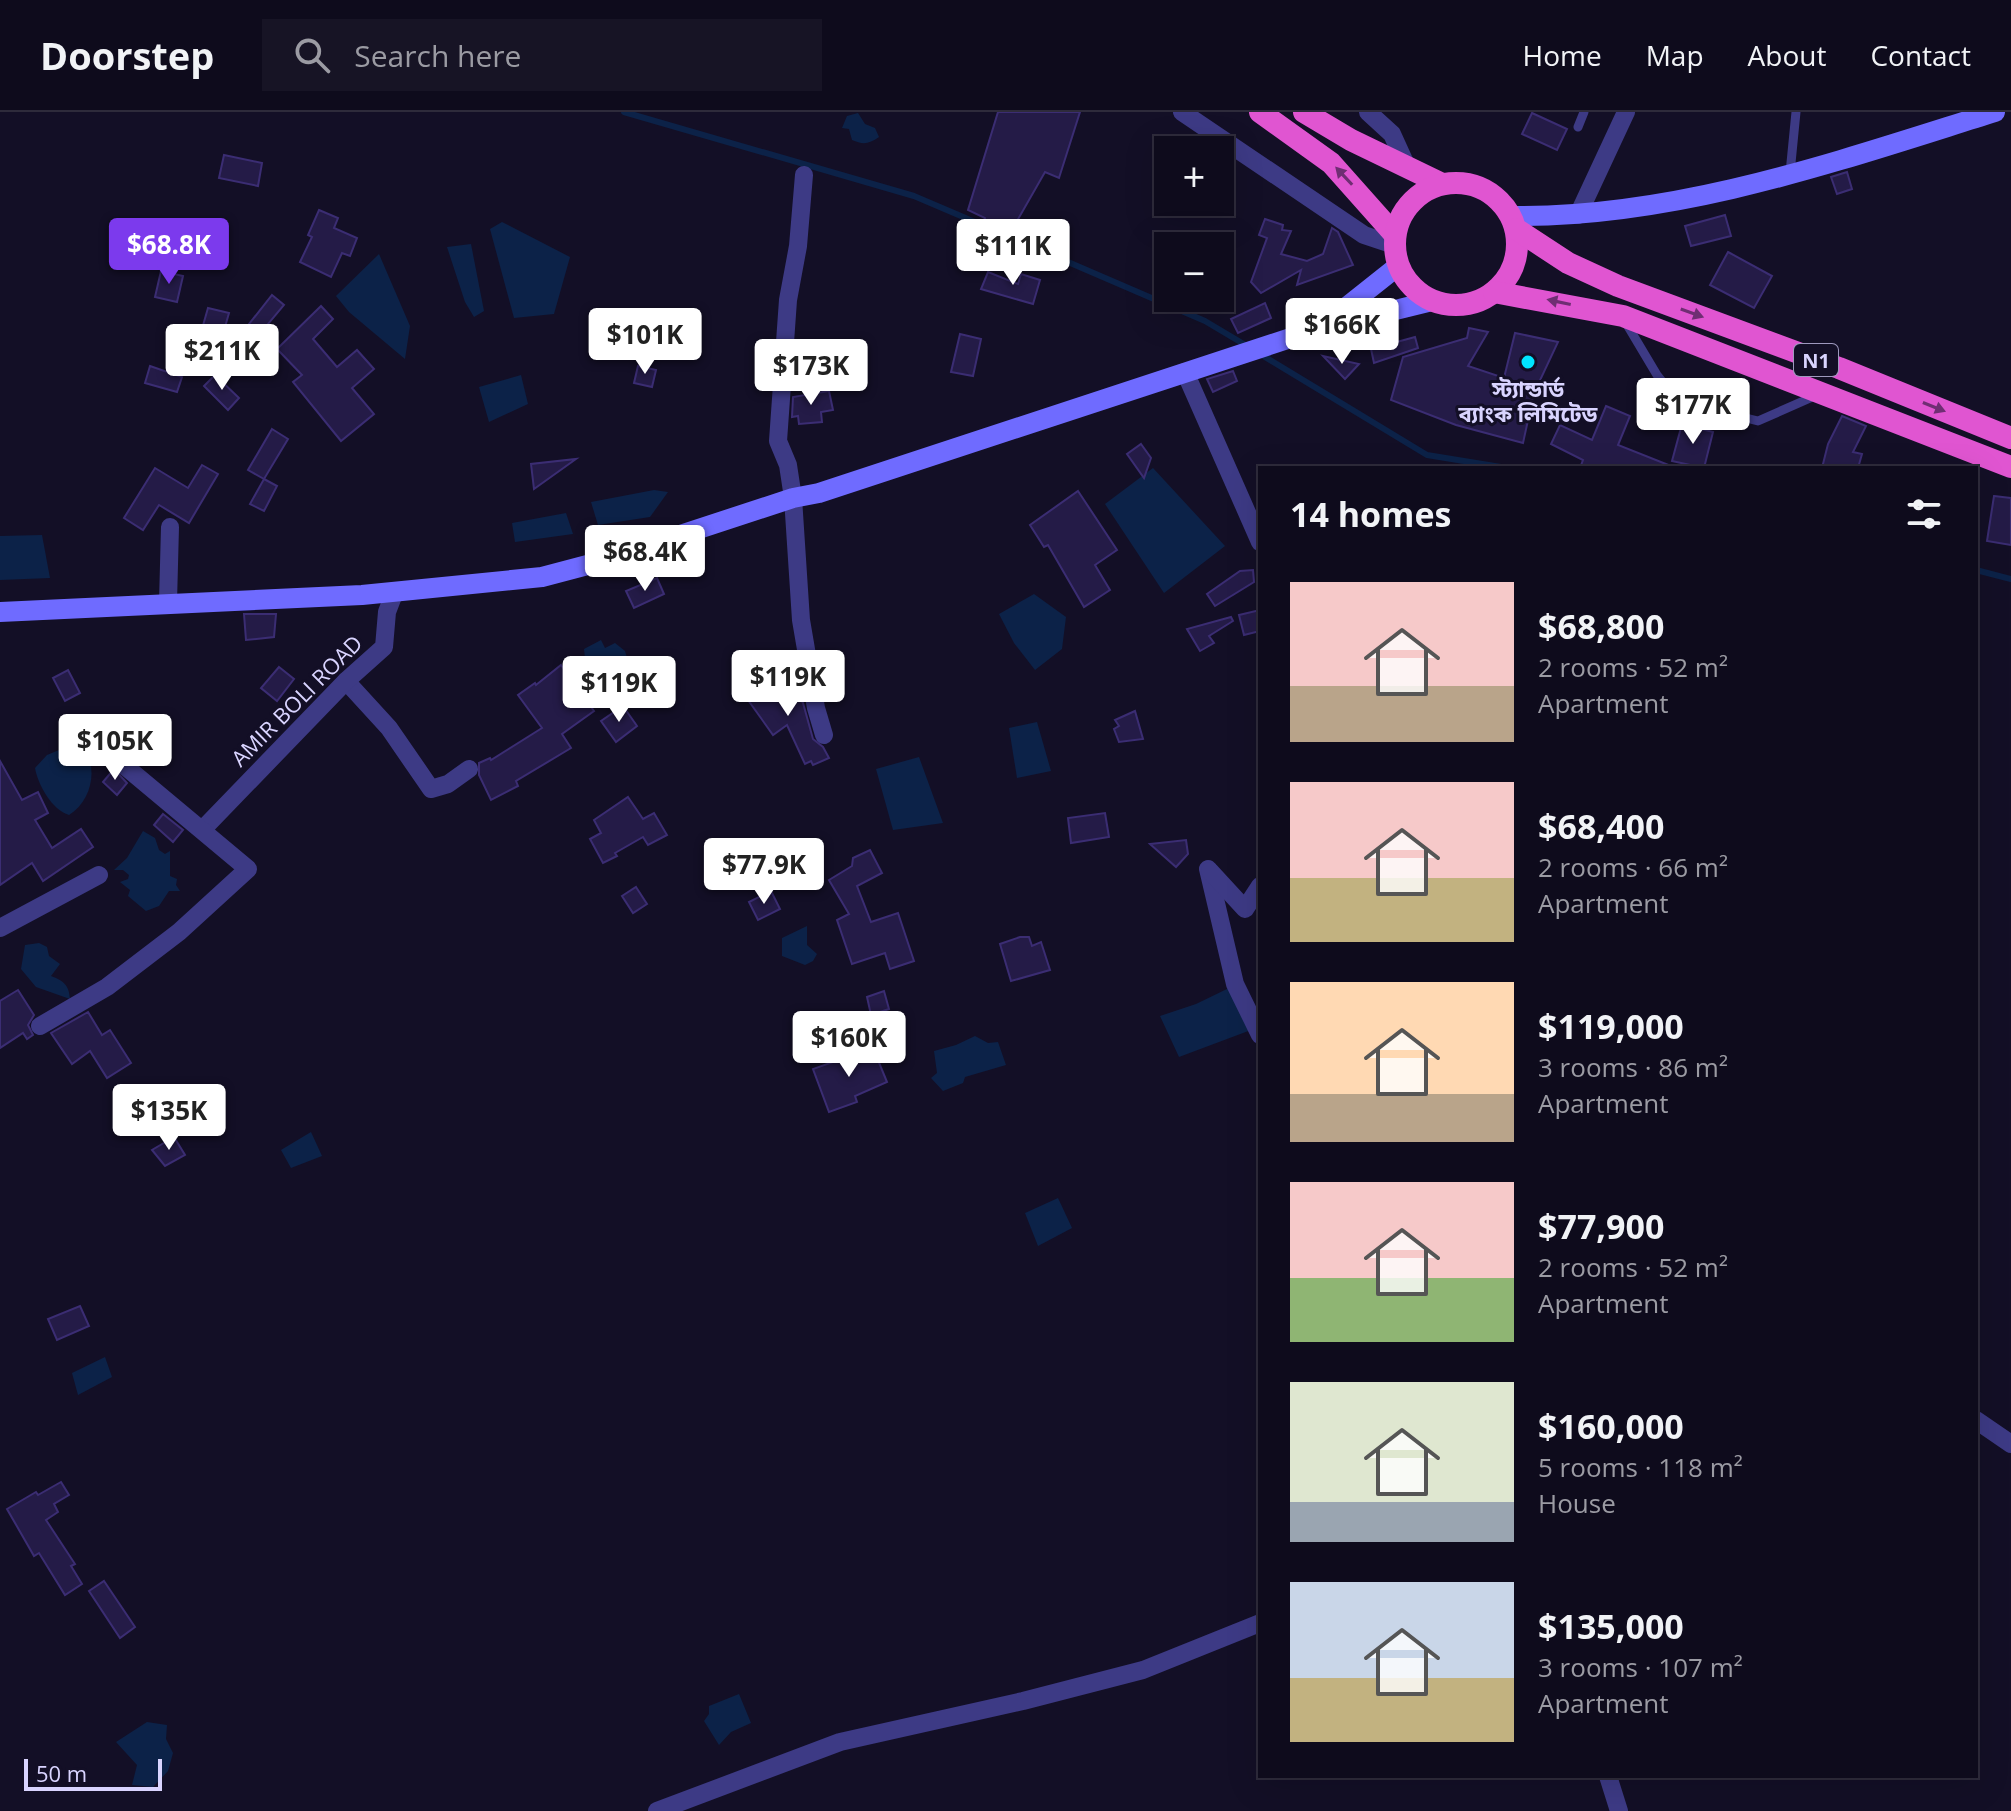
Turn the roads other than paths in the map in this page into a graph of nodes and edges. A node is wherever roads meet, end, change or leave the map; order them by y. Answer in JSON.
{"nodes":[{"id":1,"x":1182,"y":112,"type":"edge"},
{"id":2,"x":1304,"y":112,"type":"edge"},
{"id":3,"x":1368,"y":112,"type":"edge"},
{"id":4,"x":1584,"y":112,"type":"edge"},
{"id":5,"x":1626,"y":112,"type":"edge"},
{"id":6,"x":1796,"y":112,"type":"edge"},
{"id":7,"x":1995,"y":112,"type":"edge"},
{"id":8,"x":1268,"y":117,"type":"edge"},
{"id":9,"x":1578,"y":127,"type":"dead end"},
{"id":10,"x":1407,"y":167,"type":"junction"},
{"id":11,"x":804,"y":175,"type":"dead end"},
{"id":12,"x":1790,"y":176,"type":"junction"},
{"id":13,"x":1442,"y":184,"type":"junction"},
{"id":14,"x":1578,"y":215,"type":"junction"},
{"id":15,"x":1513,"y":222,"type":"junction"},
{"id":16,"x":1396,"y":248,"type":"junction"},
{"id":17,"x":1494,"y":292,"type":"junction"},
{"id":18,"x":1432,"y":301,"type":"junction"},
{"id":19,"x":1623,"y":316,"type":"junction"},
{"id":20,"x":1318,"y":329,"type":"junction"},
{"id":21,"x":1185,"y":372,"type":"junction"},
{"id":22,"x":1823,"y":392,"type":"junction"},
{"id":23,"x":2011,"y":438,"type":"edge"},
{"id":24,"x":2011,"y":467,"type":"edge"},
{"id":25,"x":793,"y":498,"type":"junction"},
{"id":26,"x":170,"y":527,"type":"dead end"},
{"id":27,"x":1258,"y":537,"type":"edge"},
{"id":28,"x":395,"y":591,"type":"junction"},
{"id":29,"x":168,"y":602,"type":"junction"},
{"id":30,"x":0,"y":612,"type":"edge"},
{"id":31,"x":346,"y":681,"type":"junction"},
{"id":32,"x":824,"y":735,"type":"dead end"},
{"id":33,"x":126,"y":767,"type":"dead end"},
{"id":34,"x":469,"y":769,"type":"dead end"},
{"id":35,"x":203,"y":829,"type":"junction"},
{"id":36,"x":99,"y":875,"type":"dead end"},
{"id":37,"x":1258,"y":889,"type":"edge"},
{"id":38,"x":0,"y":928,"type":"edge"},
{"id":39,"x":40,"y":1026,"type":"dead end"},
{"id":40,"x":1258,"y":1031,"type":"edge"},
{"id":41,"x":1978,"y":1421,"type":"edge"},
{"id":42,"x":2011,"y":1444,"type":"edge"},
{"id":43,"x":1258,"y":1624,"type":"edge"},
{"id":44,"x":1609,"y":1778,"type":"edge"},
{"id":45,"x":657,"y":1811,"type":"edge"},
{"id":46,"x":1619,"y":1811,"type":"edge"}],
"edges":[{"from":1,"to":16,"type":"street"},
{"from":2,"to":10,"type":"highway","number":"N1"},
{"from":3,"to":10,"type":"street"},
{"from":4,"to":9,"type":"lane"},
{"from":5,"to":14,"type":"street"},
{"from":6,"to":12,"type":"lane"},
{"from":7,"to":12,"type":"main road"},
{"from":16,"to":8,"type":"highway","one_way":true},
{"from":10,"to":13,"type":"highway","number":"N1"},
{"from":11,"to":25,"type":"street"},
{"from":12,"to":14,"type":"main road"},
{"from":13,"to":15,"type":"highway","number":"N1"},
{"from":13,"to":16,"type":"highway"},
{"from":14,"to":15,"type":"main road"},
{"from":15,"to":17,"type":"highway"},
{"from":15,"to":23,"type":"highway","number":"N1","one_way":true},
{"from":16,"to":18,"type":"highway"},
{"from":16,"to":20,"type":"main road"},
{"from":17,"to":18,"type":"highway","number":"N1"},
{"from":19,"to":17,"type":"highway","number":"N1","one_way":true},
{"from":18,"to":20,"type":"main road"},
{"from":19,"to":22,"type":"highway","number":"N1"},
{"from":19,"to":22,"type":"lane"},
{"from":20,"to":21,"type":"main road"},
{"from":21,"to":25,"type":"main road"},
{"from":21,"to":27,"type":"street"},
{"from":22,"to":24,"type":"highway","number":"N1"},
{"from":25,"to":28,"type":"main road"},
{"from":25,"to":32,"type":"street"},
{"from":26,"to":29,"type":"street"},
{"from":28,"to":29,"type":"main road"},
{"from":28,"to":31,"type":"street","name":"AMIR BOLI ROAD"},
{"from":29,"to":30,"type":"main road"},
{"from":31,"to":34,"type":"street"},
{"from":31,"to":35,"type":"street","name":"AMIR BOLI ROAD"},
{"from":33,"to":35,"type":"street"},
{"from":35,"to":39,"type":"street"},
{"from":36,"to":38,"type":"street"},
{"from":37,"to":40,"type":"street"},
{"from":41,"to":42,"type":"street"},
{"from":43,"to":45,"type":"street"},
{"from":44,"to":46,"type":"street"}]}
